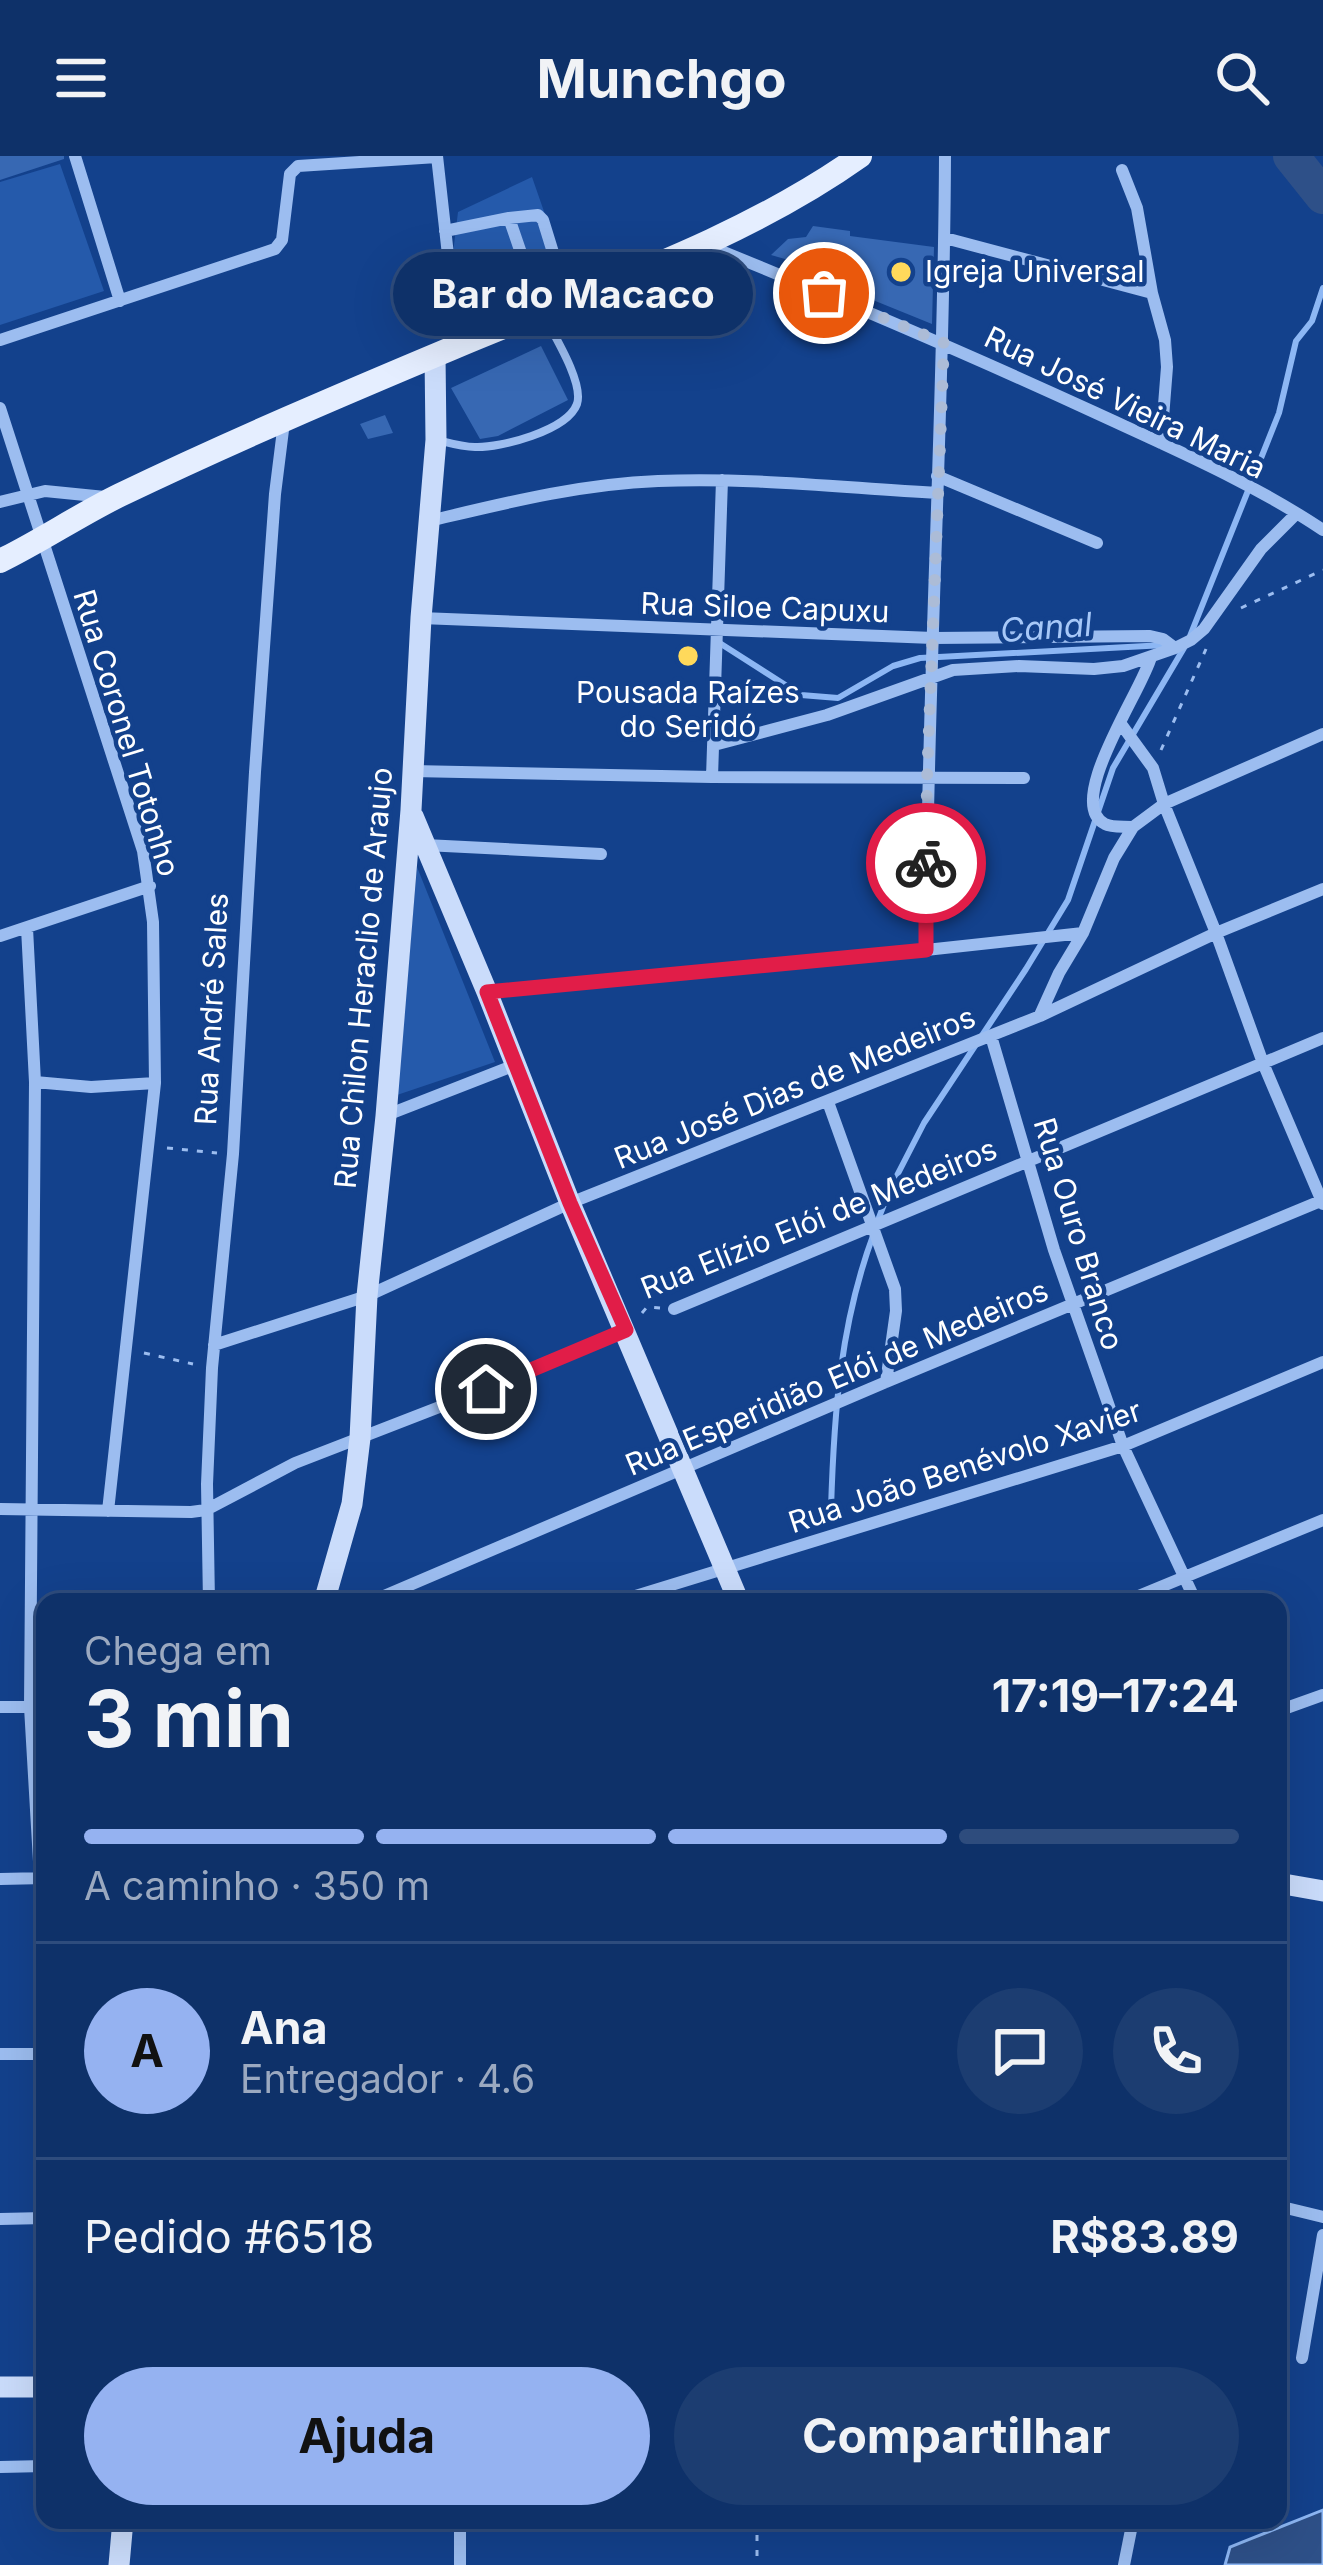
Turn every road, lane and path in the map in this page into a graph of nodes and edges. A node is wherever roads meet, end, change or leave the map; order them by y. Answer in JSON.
{"nodes":[{"id":1,"x":75,"y":156,"type":"edge"},
{"id":2,"x":437,"y":156,"type":"edge"},
{"id":3,"x":860,"y":156,"type":"edge"},
{"id":4,"x":945,"y":156,"type":"edge"},
{"id":5,"x":1122,"y":170,"type":"dead end"},
{"id":6,"x":509,"y":218,"type":"junction"},
{"id":7,"x":445,"y":231,"type":"junction"},
{"id":8,"x":945,"y":238,"type":"junction"},
{"id":9,"x":703,"y":243,"type":"junction"},
{"id":10,"x":1152,"y":293,"type":"junction"},
{"id":11,"x":120,"y":301,"type":"junction"},
{"id":12,"x":568,"y":302,"type":"junction"},
{"id":13,"x":542,"y":313,"type":"junction"},
{"id":14,"x":0,"y":340,"type":"edge"},
{"id":15,"x":944,"y":343,"type":"junction"},
{"id":16,"x":447,"y":350,"type":"junction"},
{"id":17,"x":0,"y":408,"type":"edge"},
{"id":18,"x":284,"y":420,"type":"junction"},
{"id":19,"x":436,"y":440,"type":"junction"},
{"id":20,"x":1161,"y":443,"type":"junction"},
{"id":21,"x":938,"y":476,"type":"junction"},
{"id":22,"x":722,"y":481,"type":"junction"},
{"id":23,"x":937,"y":493,"type":"junction"},
{"id":24,"x":27,"y":494,"type":"junction"},
{"id":25,"x":115,"y":497,"type":"junction"},
{"id":26,"x":0,"y":502,"type":"edge"},
{"id":27,"x":1296,"y":514,"type":"junction"},
{"id":28,"x":429,"y":520,"type":"junction"},
{"id":29,"x":1322,"y":528,"type":"edge"},
{"id":30,"x":42,"y":540,"type":"junction"},
{"id":31,"x":1097,"y":543,"type":"dead end"},
{"id":32,"x":0,"y":561,"type":"edge"},
{"id":33,"x":1323,"y":570,"type":"edge"},
{"id":34,"x":1241,"y":608,"type":"dead end"},
{"id":35,"x":421,"y":618,"type":"junction"},
{"id":36,"x":716,"y":630,"type":"junction"},
{"id":37,"x":933,"y":638,"type":"junction"},
{"id":38,"x":1210,"y":639,"type":"dead end"},
{"id":39,"x":1175,"y":648,"type":"junction"},
{"id":40,"x":1151,"y":657,"type":"junction"},
{"id":41,"x":932,"y":676,"type":"junction"},
{"id":42,"x":1121,"y":724,"type":"junction"},
{"id":43,"x":1323,"y":734,"type":"edge"},
{"id":44,"x":714,"y":745,"type":"junction"},
{"id":45,"x":1154,"y":768,"type":"junction"},
{"id":46,"x":412,"y":771,"type":"junction"},
{"id":47,"x":712,"y":777,"type":"junction"},
{"id":48,"x":1024,"y":778,"type":"dead end"},
{"id":49,"x":927,"y":779,"type":"junction"},
{"id":50,"x":1164,"y":804,"type":"junction"},
{"id":51,"x":411,"y":810,"type":"junction"},
{"id":52,"x":1133,"y":826,"type":"junction"},
{"id":53,"x":425,"y":845,"type":"junction"},
{"id":54,"x":601,"y":854,"type":"dead end"},
{"id":55,"x":150,"y":886,"type":"junction"},
{"id":56,"x":1323,"y":889,"type":"edge"},
{"id":57,"x":27,"y":928,"type":"junction"},
{"id":58,"x":1083,"y":933,"type":"junction"},
{"id":59,"x":1216,"y":933,"type":"junction"},
{"id":60,"x":0,"y":936,"type":"edge"},
{"id":61,"x":926,"y":950,"type":"junction"},
{"id":62,"x":487,"y":992,"type":"junction"},
{"id":63,"x":1040,"y":1016,"type":"junction"},
{"id":64,"x":991,"y":1036,"type":"junction"},
{"id":65,"x":1323,"y":1038,"type":"edge"},
{"id":66,"x":1263,"y":1063,"type":"junction"},
{"id":67,"x":515,"y":1066,"type":"junction"},
{"id":68,"x":35,"y":1082,"type":"junction"},
{"id":69,"x":154,"y":1083,"type":"junction"},
{"id":70,"x":828,"y":1102,"type":"junction"},
{"id":71,"x":386,"y":1116,"type":"junction"},
{"id":72,"x":147,"y":1146,"type":"junction"},
{"id":73,"x":233,"y":1154,"type":"junction"},
{"id":74,"x":1029,"y":1161,"type":"junction"},
{"id":75,"x":1322,"y":1202,"type":"edge"},
{"id":76,"x":570,"y":1203,"type":"junction"},
{"id":77,"x":873,"y":1227,"type":"junction"},
{"id":78,"x":367,"y":1295,"type":"junction"},
{"id":79,"x":1072,"y":1306,"type":"junction"},
{"id":80,"x":674,"y":1309,"type":"joint"},
{"id":81,"x":626,"y":1330,"type":"junction"},
{"id":82,"x":214,"y":1346,"type":"junction"},
{"id":83,"x":124,"y":1349,"type":"junction"},
{"id":84,"x":1323,"y":1362,"type":"edge"},
{"id":85,"x":212,"y":1368,"type":"junction"},
{"id":86,"x":886,"y":1382,"type":"junction"},
{"id":87,"x":360,"y":1438,"type":"junction"},
{"id":88,"x":1123,"y":1446,"type":"junction"},
{"id":89,"x":682,"y":1468,"type":"junction"},
{"id":90,"x":31,"y":1508,"type":"junction"},
{"id":91,"x":0,"y":1509,"type":"edge"},
{"id":92,"x":107,"y":1510,"type":"junction"},
{"id":93,"x":206,"y":1510,"type":"junction"},
{"id":94,"x":1323,"y":1520,"type":"edge"},
{"id":95,"x":726,"y":1568,"type":"junction"},
{"id":96,"x":1185,"y":1577,"type":"junction"},
{"id":97,"x":209,"y":1593,"type":"edge"},
{"id":98,"x":327,"y":1593,"type":"edge"},
{"id":99,"x":391,"y":1593,"type":"edge"},
{"id":100,"x":645,"y":1593,"type":"edge"},
{"id":101,"x":736,"y":1593,"type":"edge"},
{"id":102,"x":1146,"y":1593,"type":"edge"},
{"id":103,"x":1192,"y":1593,"type":"edge"},
{"id":104,"x":1319,"y":1698,"type":"edge"},
{"id":105,"x":0,"y":1707,"type":"edge"},
{"id":106,"x":29,"y":1707,"type":"junction"},
{"id":107,"x":1287,"y":1708,"type":"edge"},
{"id":108,"x":36,"y":1799,"type":"edge"},
{"id":109,"x":36,"y":1878,"type":"edge"},
{"id":110,"x":0,"y":1879,"type":"edge"},
{"id":111,"x":1287,"y":1885,"type":"edge"},
{"id":112,"x":1323,"y":1891,"type":"edge"},
{"id":113,"x":0,"y":2054,"type":"edge"},
{"id":114,"x":36,"y":2054,"type":"edge"},
{"id":115,"x":1287,"y":2208,"type":"edge"},
{"id":116,"x":1323,"y":2216,"type":"edge"},
{"id":117,"x":36,"y":2218,"type":"edge"},
{"id":118,"x":0,"y":2219,"type":"edge"},
{"id":119,"x":1323,"y":2235,"type":"edge"},
{"id":120,"x":1302,"y":2358,"type":"dead end"},
{"id":121,"x":36,"y":2386,"type":"edge"},
{"id":122,"x":0,"y":2387,"type":"edge"},
{"id":123,"x":36,"y":2466,"type":"edge"},
{"id":124,"x":0,"y":2467,"type":"edge"},
{"id":125,"x":122,"y":2529,"type":"edge"},
{"id":126,"x":460,"y":2529,"type":"edge"},
{"id":127,"x":757,"y":2529,"type":"edge"},
{"id":128,"x":1131,"y":2529,"type":"edge"},
{"id":129,"x":119,"y":2565,"type":"edge"},
{"id":130,"x":460,"y":2565,"type":"edge"},
{"id":131,"x":758,"y":2565,"type":"edge"},
{"id":132,"x":1124,"y":2565,"type":"edge"}],
"edges":[{"from":1,"to":11,"type":"street"},
{"from":2,"to":7,"type":"street"},
{"from":2,"to":11,"type":"street"},
{"from":3,"to":9,"type":"main road"},
{"from":4,"to":8,"type":"street"},
{"from":5,"to":10,"type":"street"},
{"from":6,"to":7,"type":"street"},
{"from":6,"to":12,"type":"street"},
{"from":6,"to":13,"type":"street"},
{"from":7,"to":16,"type":"street"},
{"from":8,"to":10,"type":"street"},
{"from":8,"to":15,"type":"street"},
{"from":9,"to":12,"type":"main road"},
{"from":9,"to":15,"type":"street","name":"Rua José Vieira Maria"},
{"from":10,"to":20,"type":"street"},
{"from":11,"to":14,"type":"street"},
{"from":12,"to":13,"type":"main road"},
{"from":13,"to":16,"type":"main road"},
{"from":13,"to":19,"type":"lane"},
{"from":15,"to":20,"type":"street","name":"Rua José Vieira Maria"},
{"from":15,"to":21,"type":"street"},
{"from":16,"to":18,"type":"main road"},
{"from":16,"to":19,"type":"main road","name":"Rua Chilon Heraclio de Araujo"},
{"from":17,"to":24,"type":"street","name":"Rua Coronel Totonho"},
{"from":18,"to":25,"type":"main road"},
{"from":18,"to":73,"type":"street","name":"Rua André Sales"},
{"from":19,"to":28,"type":"main road","name":"Rua Chilon Heraclio de Araujo"},
{"from":20,"to":27,"type":"street","name":"Rua José Vieira Maria"},
{"from":21,"to":23,"type":"street"},
{"from":21,"to":31,"type":"street"},
{"from":22,"to":23,"type":"street"},
{"from":22,"to":28,"type":"street"},
{"from":22,"to":36,"type":"street"},
{"from":23,"to":37,"type":"street"},
{"from":24,"to":25,"type":"street"},
{"from":24,"to":26,"type":"street"},
{"from":24,"to":30,"type":"street","name":"Rua Coronel Totonho"},
{"from":25,"to":30,"type":"main road"},
{"from":27,"to":29,"type":"street","name":"Rua José Vieira Maria"},
{"from":27,"to":39,"type":"street"},
{"from":28,"to":35,"type":"main road","name":"Rua Chilon Heraclio de Araujo"},
{"from":30,"to":32,"type":"main road"},
{"from":30,"to":55,"type":"street","name":"Rua Coronel Totonho"},
{"from":33,"to":34,"type":"path"},
{"from":35,"to":36,"type":"street","name":"Rua Siloe Capuxu"},
{"from":35,"to":46,"type":"main road","name":"Rua Chilon Heraclio de Araujo"},
{"from":36,"to":37,"type":"street","name":"Rua Siloe Capuxu"},
{"from":36,"to":44,"type":"street"},
{"from":37,"to":39,"type":"street","name":"Rua Siloe Capuxu"},
{"from":37,"to":41,"type":"street"},
{"from":38,"to":45,"type":"path"},
{"from":39,"to":40,"type":"street"},
{"from":40,"to":41,"type":"street"},
{"from":40,"to":42,"type":"street"},
{"from":41,"to":44,"type":"street"},
{"from":41,"to":49,"type":"street"},
{"from":42,"to":45,"type":"street"},
{"from":42,"to":52,"type":"street"},
{"from":43,"to":50,"type":"street"},
{"from":44,"to":47,"type":"street"},
{"from":45,"to":50,"type":"street"},
{"from":46,"to":47,"type":"street"},
{"from":46,"to":51,"type":"main road","name":"Rua Chilon Heraclio de Araujo"},
{"from":47,"to":49,"type":"street"},
{"from":48,"to":49,"type":"street"},
{"from":49,"to":61,"type":"street"},
{"from":50,"to":52,"type":"street"},
{"from":50,"to":59,"type":"street"},
{"from":51,"to":53,"type":"main road"},
{"from":51,"to":71,"type":"main road","name":"Rua Chilon Heraclio de Araujo"},
{"from":52,"to":58,"type":"street"},
{"from":53,"to":54,"type":"street"},
{"from":53,"to":62,"type":"main road"},
{"from":55,"to":57,"type":"street"},
{"from":55,"to":69,"type":"street","name":"Rua Coronel Totonho"},
{"from":56,"to":59,"type":"street","name":"Rua José Dias de Medeiros"},
{"from":57,"to":60,"type":"street"},
{"from":57,"to":68,"type":"street"},
{"from":58,"to":61,"type":"street"},
{"from":58,"to":63,"type":"street"},
{"from":59,"to":63,"type":"street","name":"Rua José Dias de Medeiros"},
{"from":59,"to":66,"type":"street"},
{"from":61,"to":62,"type":"street"},
{"from":62,"to":67,"type":"main road"},
{"from":63,"to":64,"type":"street","name":"Rua José Dias de Medeiros"},
{"from":64,"to":70,"type":"street","name":"Rua José Dias de Medeiros"},
{"from":64,"to":74,"type":"street","name":"Rua Ouro Branco"},
{"from":65,"to":66,"type":"street","name":"Rua Elízio Elói de Medeiros"},
{"from":66,"to":74,"type":"street","name":"Rua Elízio Elói de Medeiros"},
{"from":66,"to":75,"type":"street"},
{"from":67,"to":71,"type":"street"},
{"from":67,"to":76,"type":"main road"},
{"from":68,"to":69,"type":"street"},
{"from":68,"to":90,"type":"street"},
{"from":69,"to":72,"type":"street","name":"Rua Coronel Totonho"},
{"from":70,"to":76,"type":"street","name":"Rua José Dias de Medeiros"},
{"from":70,"to":77,"type":"street"},
{"from":71,"to":78,"type":"main road","name":"Rua Chilon Heraclio de Araujo"},
{"from":72,"to":73,"type":"path"},
{"from":72,"to":83,"type":"street","name":"Rua Coronel Totonho"},
{"from":73,"to":82,"type":"street","name":"Rua André Sales"},
{"from":74,"to":77,"type":"street","name":"Rua Elízio Elói de Medeiros"},
{"from":74,"to":79,"type":"street","name":"Rua Ouro Branco"},
{"from":75,"to":79,"type":"street","name":"Rua Esperidião Elói de Medeiros"},
{"from":76,"to":78,"type":"street","name":"Rua José Dias de Medeiros"},
{"from":76,"to":81,"type":"main road"},
{"from":77,"to":80,"type":"street","name":"Rua Elízio Elói de Medeiros"},
{"from":77,"to":86,"type":"street"},
{"from":78,"to":82,"type":"street","name":"Rua José Dias de Medeiros"},
{"from":78,"to":87,"type":"main road","name":"Rua Chilon Heraclio de Araujo"},
{"from":79,"to":86,"type":"street","name":"Rua Esperidião Elói de Medeiros"},
{"from":79,"to":88,"type":"street","name":"Rua Ouro Branco"},
{"from":80,"to":81,"type":"path","name":"Rua Elízio Elói de Medeiros"},
{"from":81,"to":87,"type":"street","name":"Rua Elízio Elói de Medeiros"},
{"from":81,"to":89,"type":"main road"},
{"from":82,"to":85,"type":"street","name":"Rua André Sales"},
{"from":83,"to":85,"type":"path"},
{"from":83,"to":92,"type":"street","name":"Rua Coronel Totonho"},
{"from":84,"to":88,"type":"street","name":"Rua João Benévolo Xavier"},
{"from":85,"to":93,"type":"street","name":"Rua André Sales"},
{"from":86,"to":89,"type":"street","name":"Rua Esperidião Elói de Medeiros"},
{"from":87,"to":93,"type":"street","name":"Rua Elízio Elói de Medeiros"},
{"from":87,"to":98,"type":"main road","name":"Rua Chilon Heraclio de Araujo"},
{"from":88,"to":95,"type":"street","name":"Rua João Benévolo Xavier"},
{"from":88,"to":96,"type":"street","name":"Rua Ouro Branco"},
{"from":89,"to":95,"type":"main road"},
{"from":89,"to":99,"type":"street","name":"Rua Esperidião Elói de Medeiros"},
{"from":90,"to":91,"type":"street"},
{"from":90,"to":92,"type":"street"},
{"from":90,"to":106,"type":"street"},
{"from":92,"to":93,"type":"street"},
{"from":93,"to":97,"type":"street","name":"Rua André Sales"},
{"from":94,"to":96,"type":"street"},
{"from":95,"to":100,"type":"street","name":"Rua João Benévolo Xavier"},
{"from":95,"to":101,"type":"main road"},
{"from":96,"to":102,"type":"street"},
{"from":96,"to":103,"type":"street","name":"Rua Ouro Branco"},
{"from":104,"to":107,"type":"street"},
{"from":105,"to":106,"type":"street"},
{"from":106,"to":108,"type":"street"},
{"from":109,"to":110,"type":"street"},
{"from":111,"to":112,"type":"main road"},
{"from":113,"to":114,"type":"street"},
{"from":115,"to":116,"type":"street"},
{"from":117,"to":118,"type":"street"},
{"from":119,"to":120,"type":"street"},
{"from":121,"to":122,"type":"main road"},
{"from":123,"to":124,"type":"street"},
{"from":125,"to":129,"type":"main road"},
{"from":126,"to":130,"type":"street"},
{"from":127,"to":131,"type":"path"},
{"from":128,"to":132,"type":"street"}]}
